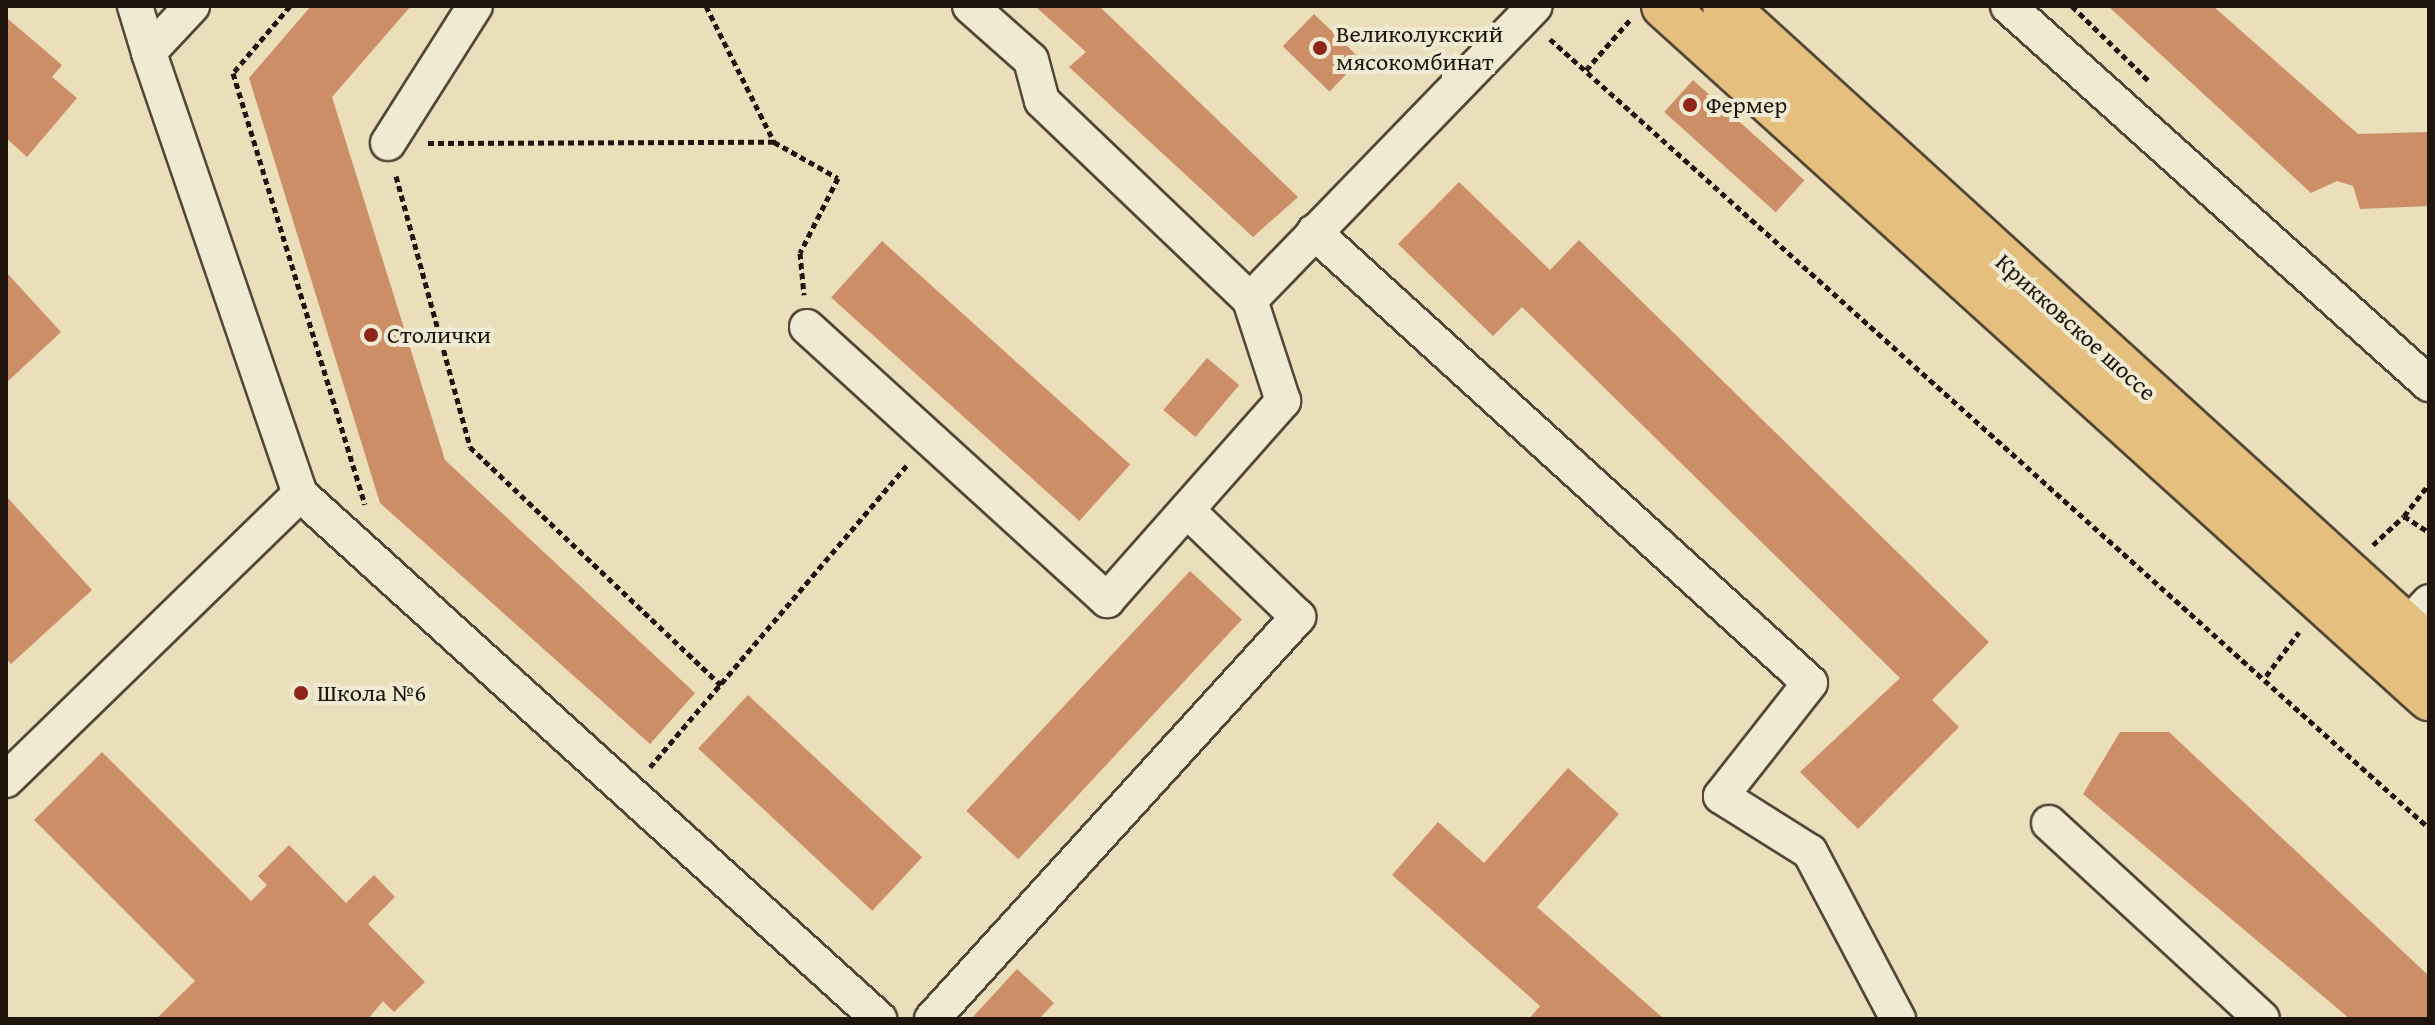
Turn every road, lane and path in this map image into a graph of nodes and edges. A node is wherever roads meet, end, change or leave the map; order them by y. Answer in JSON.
{"nodes":[{"id":1,"x":135,"y":6,"type":"edge"},
{"id":2,"x":192,"y":6,"type":"edge"},
{"id":3,"x":290,"y":6,"type":"edge"},
{"id":4,"x":475,"y":6,"type":"edge"},
{"id":5,"x":706,"y":6,"type":"edge"},
{"id":6,"x":970,"y":6,"type":"edge"},
{"id":7,"x":1642,"y":6,"type":"edge"},
{"id":8,"x":1664,"y":6,"type":"edge"},
{"id":9,"x":1725,"y":6,"type":"edge"},
{"id":10,"x":2008,"y":6,"type":"edge"},
{"id":11,"x":1531,"y":12,"type":"edge"},
{"id":12,"x":149,"y":52,"type":"junction"},
{"id":13,"x":1586,"y":70,"type":"junction"},
{"id":14,"x":774,"y":142,"type":"junction"},
{"id":15,"x":388,"y":143,"type":"junction"},
{"id":16,"x":1314,"y":232,"type":"junction"},
{"id":17,"x":1250,"y":300,"type":"junction"},
{"id":18,"x":807,"y":327,"type":"joint"},
{"id":19,"x":2429,"y":384,"type":"edge"},
{"id":20,"x":930,"y":438,"type":"junction"},
{"id":21,"x":2429,"y":484,"type":"edge"},
{"id":22,"x":300,"y":494,"type":"junction"},
{"id":23,"x":1187,"y":510,"type":"junction"},
{"id":24,"x":2404,"y":516,"type":"dead end"},
{"id":25,"x":371,"y":519,"type":"dead end"},
{"id":26,"x":2422,"y":625,"type":"edge"},
{"id":27,"x":721,"y":685,"type":"junction"},
{"id":28,"x":2429,"y":698,"type":"edge"},
{"id":29,"x":642,"y":753,"type":"dead end"},
{"id":30,"x":13,"y":759,"type":"edge"},
{"id":31,"x":653,"y":763,"type":"junction"},
{"id":32,"x":631,"y":789,"type":"junction"},
{"id":33,"x":2049,"y":823,"type":"dead end"},
{"id":34,"x":2429,"y":828,"type":"edge"},
{"id":35,"x":879,"y":1019,"type":"edge"},
{"id":36,"x":932,"y":1019,"type":"edge"},
{"id":37,"x":1898,"y":1019,"type":"edge"},
{"id":38,"x":2262,"y":1019,"type":"edge"}],
"edges":[{"from":1,"to":12,"type":"street"},
{"from":2,"to":12,"type":"street"},
{"from":3,"to":25,"type":"path"},
{"from":4,"to":15,"type":"street"},
{"from":5,"to":14,"type":"path"},
{"from":6,"to":17,"type":"street"},
{"from":7,"to":13,"type":"path"},
{"from":8,"to":28,"type":"main road"},
{"from":9,"to":26,"type":"main road","name":"Крикковское шоссе"},
{"from":10,"to":19,"type":"street"},
{"from":11,"to":13,"type":"path"},
{"from":11,"to":16,"type":"street"},
{"from":12,"to":22,"type":"street"},
{"from":13,"to":34,"type":"path"},
{"from":14,"to":15,"type":"path"},
{"from":14,"to":18,"type":"path"},
{"from":15,"to":27,"type":"path"},
{"from":16,"to":17,"type":"street"},
{"from":16,"to":37,"type":"street"},
{"from":17,"to":23,"type":"street"},
{"from":18,"to":20,"type":"street"},
{"from":20,"to":23,"type":"street"},
{"from":20,"to":27,"type":"path"},
{"from":21,"to":24,"type":"path"},
{"from":22,"to":30,"type":"street"},
{"from":22,"to":32,"type":"street"},
{"from":23,"to":36,"type":"street"},
{"from":27,"to":31,"type":"path"},
{"from":29,"to":31,"type":"path"},
{"from":31,"to":32,"type":"path"},
{"from":32,"to":35,"type":"street"},
{"from":33,"to":38,"type":"street"}]}
